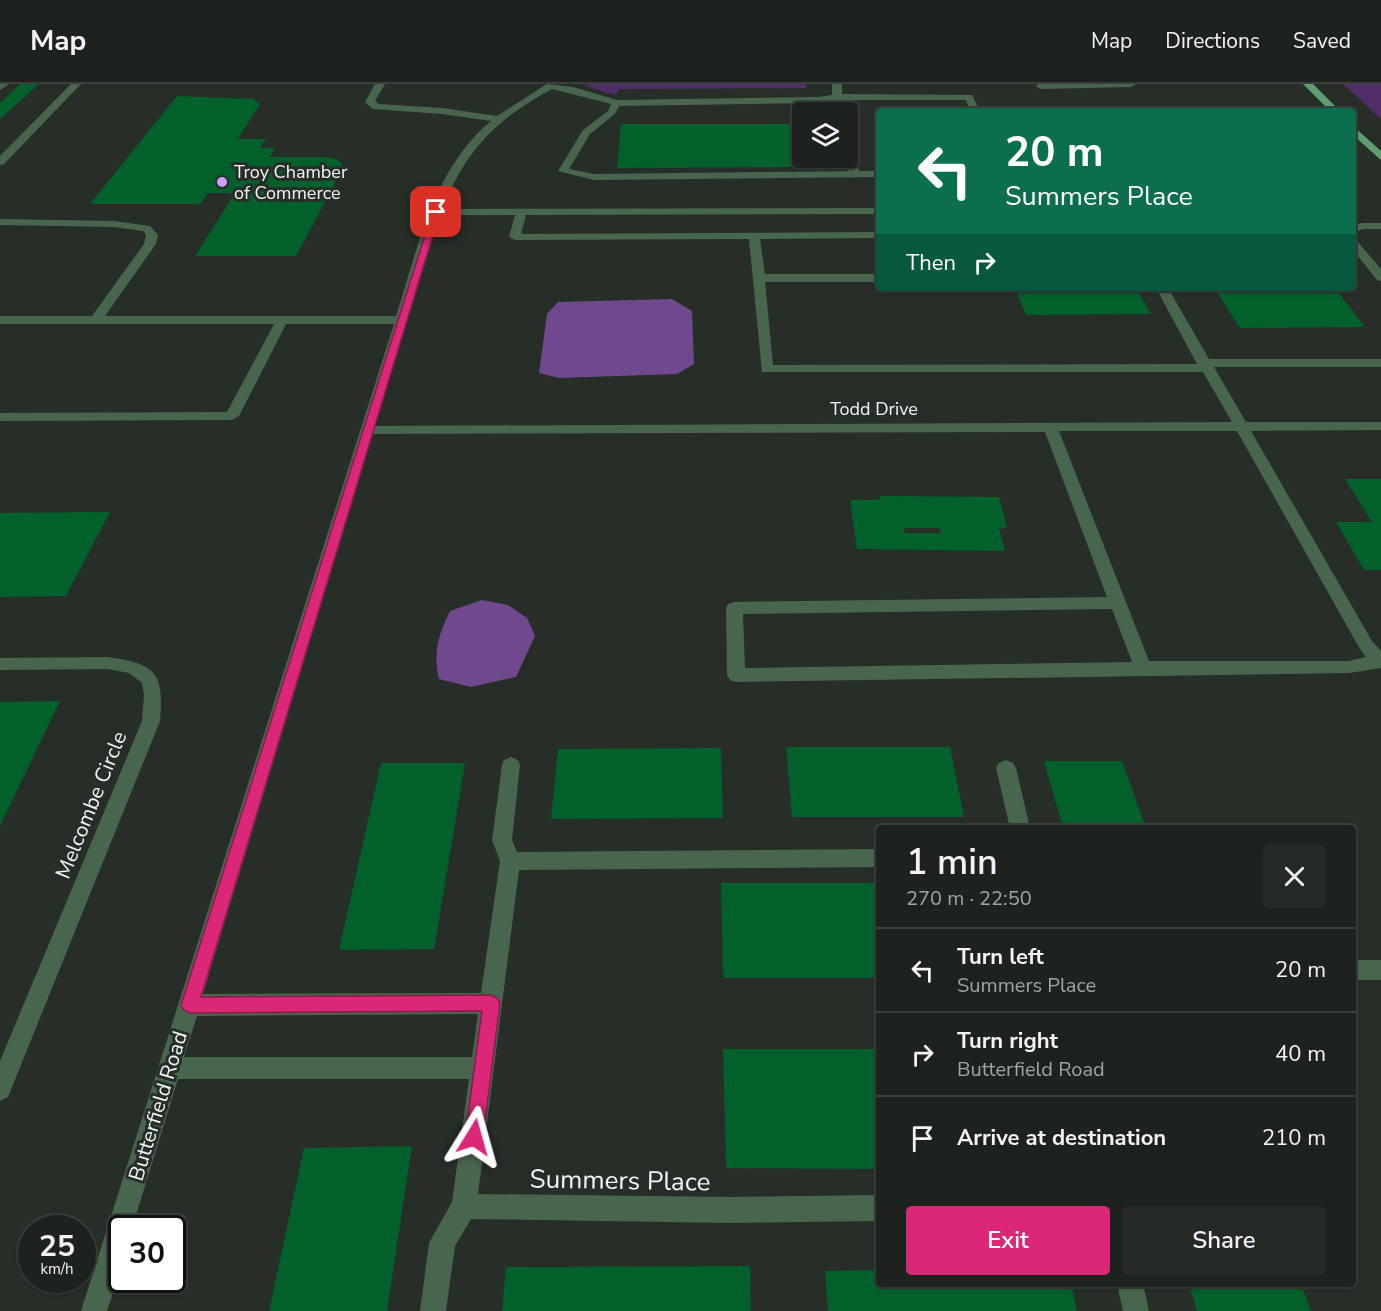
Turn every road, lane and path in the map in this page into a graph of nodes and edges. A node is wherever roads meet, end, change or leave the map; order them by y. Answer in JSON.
{"nodes":[{"id":1,"x":4,"y":84,"type":"edge"},
{"id":2,"x":76,"y":84,"type":"edge"},
{"id":3,"x":380,"y":84,"type":"edge"},
{"id":4,"x":837,"y":84,"type":"edge"},
{"id":5,"x":1131,"y":84,"type":"edge"},
{"id":6,"x":1308,"y":84,"type":"edge"},
{"id":7,"x":552,"y":85,"type":"edge"},
{"id":8,"x":1101,"y":85,"type":"edge"},
{"id":9,"x":0,"y":87,"type":"edge"},
{"id":10,"x":837,"y":97,"type":"junction"},
{"id":11,"x":1048,"y":98,"type":"edge"},
{"id":12,"x":838,"y":102,"type":"edge"},
{"id":13,"x":616,"y":103,"type":"junction"},
{"id":14,"x":974,"y":108,"type":"edge"},
{"id":15,"x":1193,"y":108,"type":"edge"},
{"id":16,"x":1332,"y":108,"type":"edge"},
{"id":17,"x":499,"y":120,"type":"junction"},
{"id":18,"x":1356,"y":132,"type":"edge"},
{"id":19,"x":1381,"y":157,"type":"edge"},
{"id":20,"x":0,"y":162,"type":"edge"},
{"id":21,"x":853,"y":168,"type":"edge"},
{"id":22,"x":854,"y":174,"type":"junction"},
{"id":23,"x":876,"y":174,"type":"edge"},
{"id":24,"x":876,"y":211,"type":"edge"},
{"id":25,"x":436,"y":212,"type":"junction"},
{"id":26,"x":521,"y":212,"type":"junction"},
{"id":27,"x":0,"y":222,"type":"edge"},
{"id":28,"x":652,"y":224,"type":"junction"},
{"id":29,"x":1381,"y":226,"type":"edge"},
{"id":30,"x":1356,"y":228,"type":"edge"},
{"id":31,"x":876,"y":235,"type":"edge"},
{"id":32,"x":1356,"y":235,"type":"edge"},
{"id":33,"x":754,"y":236,"type":"junction"},
{"id":34,"x":1373,"y":238,"type":"dead end"},
{"id":35,"x":1356,"y":247,"type":"edge"},
{"id":36,"x":1381,"y":277,"type":"edge"},
{"id":37,"x":759,"y":278,"type":"junction"},
{"id":38,"x":876,"y":278,"type":"edge"},
{"id":39,"x":1164,"y":291,"type":"edge"},
{"id":40,"x":0,"y":320,"type":"edge"},
{"id":41,"x":96,"y":320,"type":"junction"},
{"id":42,"x":282,"y":320,"type":"junction"},
{"id":43,"x":401,"y":320,"type":"junction"},
{"id":44,"x":1381,"y":363,"type":"edge"},
{"id":45,"x":1205,"y":366,"type":"junction"},
{"id":46,"x":0,"y":417,"type":"edge"},
{"id":47,"x":1241,"y":426,"type":"junction"},
{"id":48,"x":1381,"y":426,"type":"edge"},
{"id":49,"x":1050,"y":427,"type":"junction"},
{"id":50,"x":368,"y":430,"type":"junction"},
{"id":51,"x":1117,"y":603,"type":"junction"},
{"id":52,"x":1380,"y":661,"type":"edge"},
{"id":53,"x":0,"y":664,"type":"edge"},
{"id":54,"x":1143,"y":668,"type":"junction"},
{"id":55,"x":511,"y":765,"type":"dead end"},
{"id":56,"x":1006,"y":768,"type":"dead end"},
{"id":57,"x":1019,"y":825,"type":"edge"},
{"id":58,"x":876,"y":858,"type":"edge"},
{"id":59,"x":510,"y":861,"type":"junction"},
{"id":60,"x":1356,"y":970,"type":"edge"},
{"id":61,"x":1381,"y":970,"type":"edge"},
{"id":62,"x":491,"y":1003,"type":"junction"},
{"id":63,"x":190,"y":1005,"type":"junction"},
{"id":64,"x":170,"y":1068,"type":"junction"},
{"id":65,"x":483,"y":1068,"type":"junction"},
{"id":66,"x":0,"y":1089,"type":"edge"},
{"id":67,"x":464,"y":1206,"type":"junction"},
{"id":68,"x":876,"y":1208,"type":"edge"},
{"id":69,"x":1131,"y":1287,"type":"edge"},
{"id":70,"x":94,"y":1311,"type":"edge"},
{"id":71,"x":433,"y":1311,"type":"edge"},
{"id":72,"x":1136,"y":1311,"type":"edge"}],
"edges":[{"from":1,"to":9,"type":"street"},
{"from":2,"to":20,"type":"street"},
{"from":3,"to":17,"type":"street"},
{"from":4,"to":10,"type":"street"},
{"from":5,"to":8,"type":"street"},
{"from":6,"to":16,"type":"main road"},
{"from":7,"to":13,"type":"street"},
{"from":7,"to":17,"type":"street","name":"Butterfield Road"},
{"from":8,"to":11,"type":"street"},
{"from":10,"to":12,"type":"street"},
{"from":10,"to":13,"type":"street"},
{"from":10,"to":14,"type":"street"},
{"from":11,"to":15,"type":"street"},
{"from":13,"to":22,"type":"street"},
{"from":17,"to":25,"type":"street","name":"Butterfield Road"},
{"from":18,"to":19,"type":"main road"},
{"from":21,"to":22,"type":"street"},
{"from":22,"to":23,"type":"street"},
{"from":24,"to":28,"type":"street"},
{"from":25,"to":26,"type":"street"},
{"from":25,"to":43,"type":"street","name":"Butterfield Road"},
{"from":26,"to":28,"type":"street"},
{"from":26,"to":28,"type":"street"},
{"from":27,"to":41,"type":"street"},
{"from":28,"to":33,"type":"street"},
{"from":29,"to":30,"type":"street"},
{"from":31,"to":33,"type":"street"},
{"from":32,"to":34,"type":"street"},
{"from":33,"to":37,"type":"street"},
{"from":35,"to":36,"type":"street"},
{"from":37,"to":38,"type":"street"},
{"from":37,"to":45,"type":"street"},
{"from":39,"to":45,"type":"street"},
{"from":40,"to":41,"type":"street"},
{"from":41,"to":42,"type":"street"},
{"from":42,"to":43,"type":"street"},
{"from":42,"to":46,"type":"street"},
{"from":43,"to":50,"type":"street","name":"Butterfield Road"},
{"from":44,"to":45,"type":"street"},
{"from":45,"to":47,"type":"street"},
{"from":47,"to":48,"type":"street","name":"Todd Drive"},
{"from":47,"to":49,"type":"street","name":"Todd Drive"},
{"from":47,"to":52,"type":"street"},
{"from":49,"to":50,"type":"street","name":"Todd Drive"},
{"from":49,"to":51,"type":"street"},
{"from":50,"to":63,"type":"street","name":"Butterfield Road"},
{"from":51,"to":54,"type":"street"},
{"from":51,"to":54,"type":"street"},
{"from":52,"to":54,"type":"street"},
{"from":53,"to":66,"type":"street","name":"Melcombe Circle"},
{"from":55,"to":59,"type":"street"},
{"from":56,"to":57,"type":"street"},
{"from":58,"to":59,"type":"street"},
{"from":59,"to":62,"type":"street"},
{"from":60,"to":61,"type":"street"},
{"from":62,"to":63,"type":"street"},
{"from":62,"to":65,"type":"street"},
{"from":63,"to":64,"type":"street","name":"Butterfield Road"},
{"from":64,"to":65,"type":"street"},
{"from":64,"to":70,"type":"street","name":"Butterfield Road"},
{"from":65,"to":67,"type":"street"},
{"from":67,"to":68,"type":"street","name":"Summers Place"},
{"from":67,"to":71,"type":"street"},
{"from":69,"to":72,"type":"street"}]}
